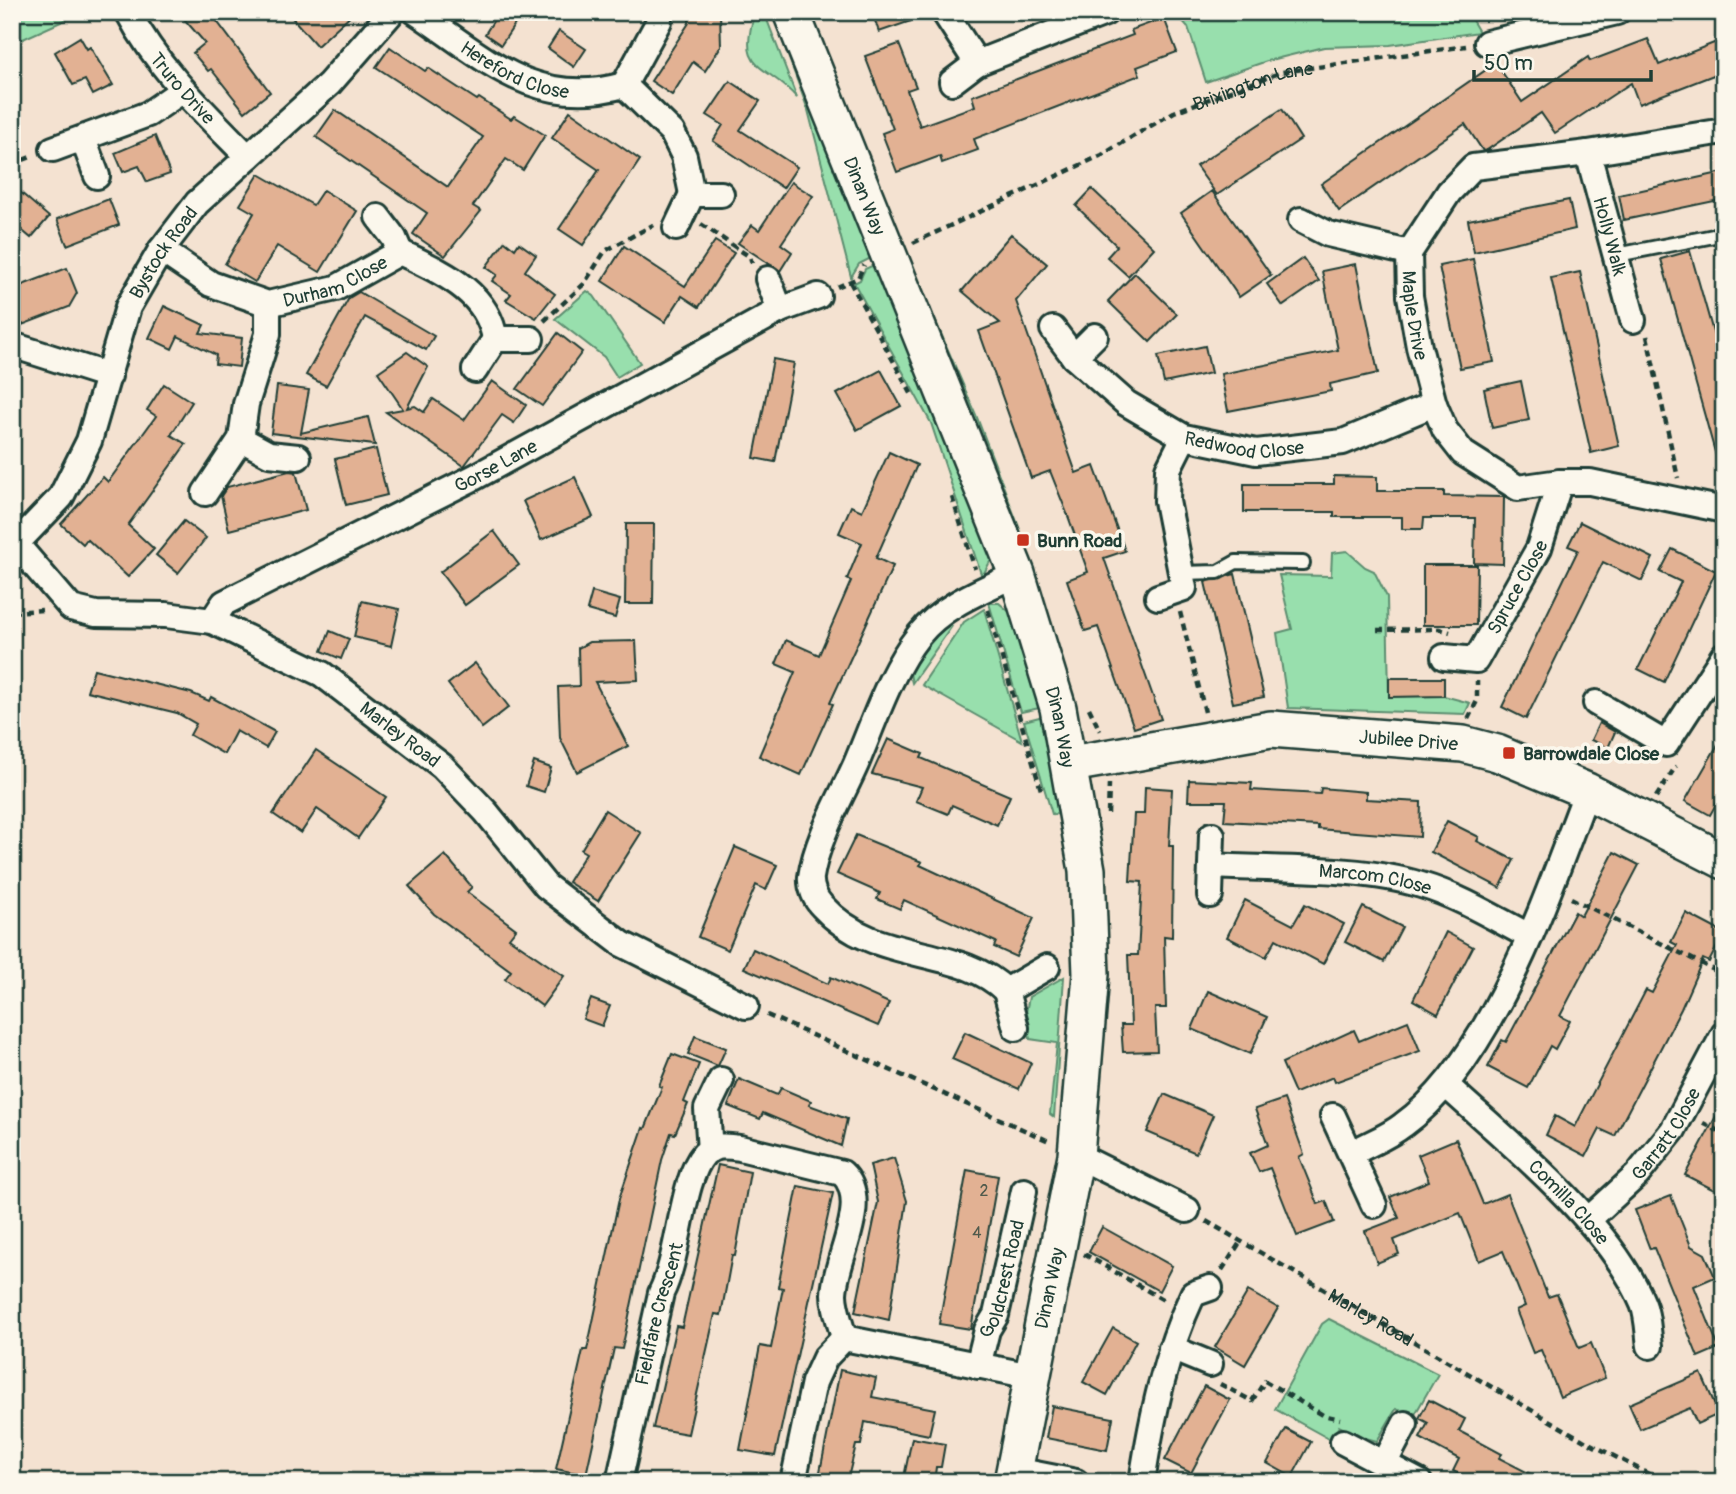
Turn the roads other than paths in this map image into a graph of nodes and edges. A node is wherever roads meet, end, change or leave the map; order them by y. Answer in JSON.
{"nodes":[{"id":1,"x":128,"y":12,"type":"edge"},
{"id":2,"x":392,"y":12,"type":"edge"},
{"id":3,"x":416,"y":12,"type":"edge"},
{"id":4,"x":659,"y":12,"type":"edge"},
{"id":5,"x":791,"y":12,"type":"edge"},
{"id":6,"x":944,"y":12,"type":"edge"},
{"id":7,"x":1617,"y":12,"type":"edge"},
{"id":8,"x":1105,"y":13,"type":"edge"},
{"id":9,"x":1487,"y":43,"type":"road end"},
{"id":10,"x":977,"y":63,"type":"junction"},
{"id":11,"x":952,"y":82,"type":"dead end"},
{"id":12,"x":624,"y":85,"type":"junction"},
{"id":13,"x":183,"y":90,"type":"junction"},
{"id":14,"x":1724,"y":131,"type":"edge"},
{"id":15,"x":83,"y":139,"type":"junction"},
{"id":16,"x":52,"y":149,"type":"dead end"},
{"id":17,"x":1588,"y":153,"type":"junction"},
{"id":18,"x":248,"y":157,"type":"junction"},
{"id":19,"x":97,"y":176,"type":"dead end"},
{"id":20,"x":721,"y":194,"type":"dead end"},
{"id":21,"x":378,"y":217,"type":"dead end"},
{"id":22,"x":1301,"y":220,"type":"dead end"},
{"id":23,"x":1724,"y":234,"type":"edge"},
{"id":24,"x":161,"y":250,"type":"junction"},
{"id":25,"x":400,"y":252,"type":"junction"},
{"id":26,"x":1409,"y":253,"type":"junction"},
{"id":27,"x":1617,"y":255,"type":"junction"},
{"id":28,"x":768,"y":279,"type":"road end"},
{"id":29,"x":818,"y":296,"type":"dead end"},
{"id":30,"x":268,"y":304,"type":"junction"},
{"id":31,"x":780,"y":310,"type":"junction"},
{"id":32,"x":1633,"y":320,"type":"road end"},
{"id":33,"x":1053,"y":329,"type":"dead end"},
{"id":34,"x":1095,"y":336,"type":"dead end"},
{"id":35,"x":12,"y":345,"type":"edge"},
{"id":36,"x":1074,"y":357,"type":"junction"},
{"id":37,"x":475,"y":370,"type":"dead end"},
{"id":38,"x":109,"y":376,"type":"junction"},
{"id":39,"x":1434,"y":404,"type":"junction"},
{"id":40,"x":1184,"y":437,"type":"junction"},
{"id":41,"x":241,"y":439,"type":"junction"},
{"id":42,"x":298,"y":457,"type":"dead end"},
{"id":43,"x":1560,"y":482,"type":"junction"},
{"id":44,"x":205,"y":493,"type":"dead end"},
{"id":45,"x":1724,"y":510,"type":"edge"},
{"id":46,"x":14,"y":547,"type":"edge"},
{"id":47,"x":1304,"y":563,"type":"dead end"},
{"id":48,"x":1017,"y":573,"type":"junction"},
{"id":49,"x":1171,"y":587,"type":"joint"},
{"id":50,"x":212,"y":621,"type":"junction"},
{"id":51,"x":1724,"y":655,"type":"edge"},
{"id":52,"x":1444,"y":657,"type":"dead end"},
{"id":53,"x":1596,"y":703,"type":"dead end"},
{"id":54,"x":1070,"y":764,"type":"junction"},
{"id":55,"x":1587,"y":791,"type":"junction"},
{"id":56,"x":1212,"y":835,"type":"dead end"},
{"id":57,"x":1724,"y":861,"type":"edge"},
{"id":58,"x":1212,"y":866,"type":"junction"},
{"id":59,"x":1210,"y":895,"type":"dead end"},
{"id":60,"x":1529,"y":936,"type":"junction"},
{"id":61,"x":1046,"y":967,"type":"dead end"},
{"id":62,"x":1006,"y":991,"type":"junction"},
{"id":63,"x":746,"y":1006,"type":"road end"},
{"id":64,"x":1016,"y":1028,"type":"dead end"},
{"id":65,"x":1724,"y":1034,"type":"edge"},
{"id":66,"x":721,"y":1080,"type":"dead end"},
{"id":67,"x":1446,"y":1085,"type":"junction"},
{"id":68,"x":1333,"y":1116,"type":"dead end"},
{"id":69,"x":1065,"y":1146,"type":"junction"},
{"id":70,"x":710,"y":1150,"type":"junction"},
{"id":71,"x":1351,"y":1154,"type":"junction"},
{"id":72,"x":1024,"y":1191,"type":"dead end"},
{"id":73,"x":1374,"y":1205,"type":"dead end"},
{"id":74,"x":1187,"y":1210,"type":"road end"},
{"id":75,"x":1588,"y":1220,"type":"junction"},
{"id":76,"x":1210,"y":1288,"type":"road end"},
{"id":77,"x":844,"y":1338,"type":"junction"},
{"id":78,"x":1650,"y":1346,"type":"dead end"},
{"id":79,"x":1171,"y":1348,"type":"junction"},
{"id":80,"x":1210,"y":1364,"type":"road end"},
{"id":81,"x":978,"y":1366,"type":"junction"},
{"id":82,"x":1031,"y":1376,"type":"junction"},
{"id":83,"x":1405,"y":1424,"type":"dead end"},
{"id":84,"x":1342,"y":1434,"type":"road end"},
{"id":85,"x":1384,"y":1464,"type":"junction"},
{"id":86,"x":1013,"y":1476,"type":"edge"},
{"id":87,"x":620,"y":1482,"type":"edge"},
{"id":88,"x":793,"y":1482,"type":"edge"},
{"id":89,"x":1076,"y":1482,"type":"edge"},
{"id":90,"x":1142,"y":1482,"type":"edge"},
{"id":91,"x":1419,"y":1482,"type":"edge"}],
"edges":[{"from":1,"to":13,"type":"street","name":"Truro Drive"},
{"from":2,"to":18,"type":"street","name":"Bystock Road"},
{"from":3,"to":12,"type":"street","name":"Hereford Close"},
{"from":4,"to":12,"type":"street"},
{"from":5,"to":48,"type":"street","name":"Dinan Way"},
{"from":6,"to":10,"type":"street"},
{"from":7,"to":9,"type":"street"},
{"from":8,"to":10,"type":"street"},
{"from":10,"to":11,"type":"street"},
{"from":12,"to":20,"type":"street"},
{"from":13,"to":15,"type":"street"},
{"from":13,"to":18,"type":"street","name":"Truro Drive"},
{"from":14,"to":17,"type":"street","name":"Maple Drive"},
{"from":15,"to":16,"type":"street"},
{"from":15,"to":19,"type":"street"},
{"from":17,"to":26,"type":"street","name":"Maple Drive"},
{"from":17,"to":27,"type":"street","name":"Holly Walk"},
{"from":18,"to":24,"type":"street","name":"Bystock Road"},
{"from":21,"to":25,"type":"street","name":"Durham Close"},
{"from":22,"to":26,"type":"street"},
{"from":23,"to":27,"type":"lane"},
{"from":24,"to":30,"type":"street","name":"Durham Close"},
{"from":24,"to":38,"type":"street","name":"Bystock Road"},
{"from":25,"to":30,"type":"street","name":"Durham Close"},
{"from":25,"to":37,"type":"street","name":"Durham Close"},
{"from":26,"to":39,"type":"street","name":"Maple Drive"},
{"from":27,"to":32,"type":"street","name":"Holly Walk"},
{"from":28,"to":31,"type":"street"},
{"from":29,"to":31,"type":"street","name":"Gorse Lane"},
{"from":30,"to":41,"type":"street","name":"Durham Close"},
{"from":31,"to":50,"type":"street","name":"Gorse Lane"},
{"from":33,"to":36,"type":"street","name":"Redwood Close"},
{"from":34,"to":36,"type":"street"},
{"from":35,"to":38,"type":"street"},
{"from":36,"to":40,"type":"street","name":"Redwood Close"},
{"from":38,"to":46,"type":"street","name":"Bystock Road"},
{"from":39,"to":40,"type":"street","name":"Redwood Close"},
{"from":39,"to":43,"type":"street","name":"Maple Drive"},
{"from":40,"to":49,"type":"street"},
{"from":41,"to":42,"type":"street"},
{"from":41,"to":44,"type":"street","name":"Durham Close"},
{"from":43,"to":45,"type":"street","name":"Maple Drive"},
{"from":43,"to":52,"type":"street","name":"Spruce Close"},
{"from":46,"to":50,"type":"street","name":"Marley Road"},
{"from":47,"to":49,"type":"lane"},
{"from":48,"to":54,"type":"street","name":"Dinan Way"},
{"from":48,"to":62,"type":"street"},
{"from":50,"to":63,"type":"street","name":"Marley Road"},
{"from":51,"to":53,"type":"street"},
{"from":54,"to":55,"type":"street","name":"Jubilee Drive"},
{"from":54,"to":69,"type":"street","name":"Dinan Way"},
{"from":55,"to":57,"type":"street","name":"Jubilee Drive"},
{"from":55,"to":60,"type":"street"},
{"from":56,"to":58,"type":"street"},
{"from":58,"to":59,"type":"street"},
{"from":58,"to":60,"type":"street","name":"Marcom Close"},
{"from":60,"to":67,"type":"street"},
{"from":61,"to":62,"type":"street"},
{"from":62,"to":64,"type":"street"},
{"from":65,"to":75,"type":"street","name":"Garratt Close"},
{"from":66,"to":70,"type":"street"},
{"from":67,"to":71,"type":"street"},
{"from":67,"to":75,"type":"street","name":"Comilla Close"},
{"from":68,"to":71,"type":"street"},
{"from":69,"to":74,"type":"street"},
{"from":69,"to":82,"type":"street","name":"Dinan Way"},
{"from":70,"to":77,"type":"street"},
{"from":70,"to":87,"type":"street","name":"Fieldfare Crescent"},
{"from":71,"to":73,"type":"street"},
{"from":72,"to":81,"type":"street","name":"Goldcrest Road"},
{"from":75,"to":78,"type":"street","name":"Comilla Close"},
{"from":76,"to":79,"type":"street"},
{"from":77,"to":81,"type":"street"},
{"from":77,"to":88,"type":"street"},
{"from":79,"to":80,"type":"street"},
{"from":79,"to":90,"type":"street"},
{"from":81,"to":82,"type":"street"},
{"from":82,"to":86,"type":"street","name":"Dinan Way"},
{"from":83,"to":85,"type":"street"},
{"from":84,"to":85,"type":"street"},
{"from":85,"to":91,"type":"street"},
{"from":86,"to":89,"type":"street"}]}
